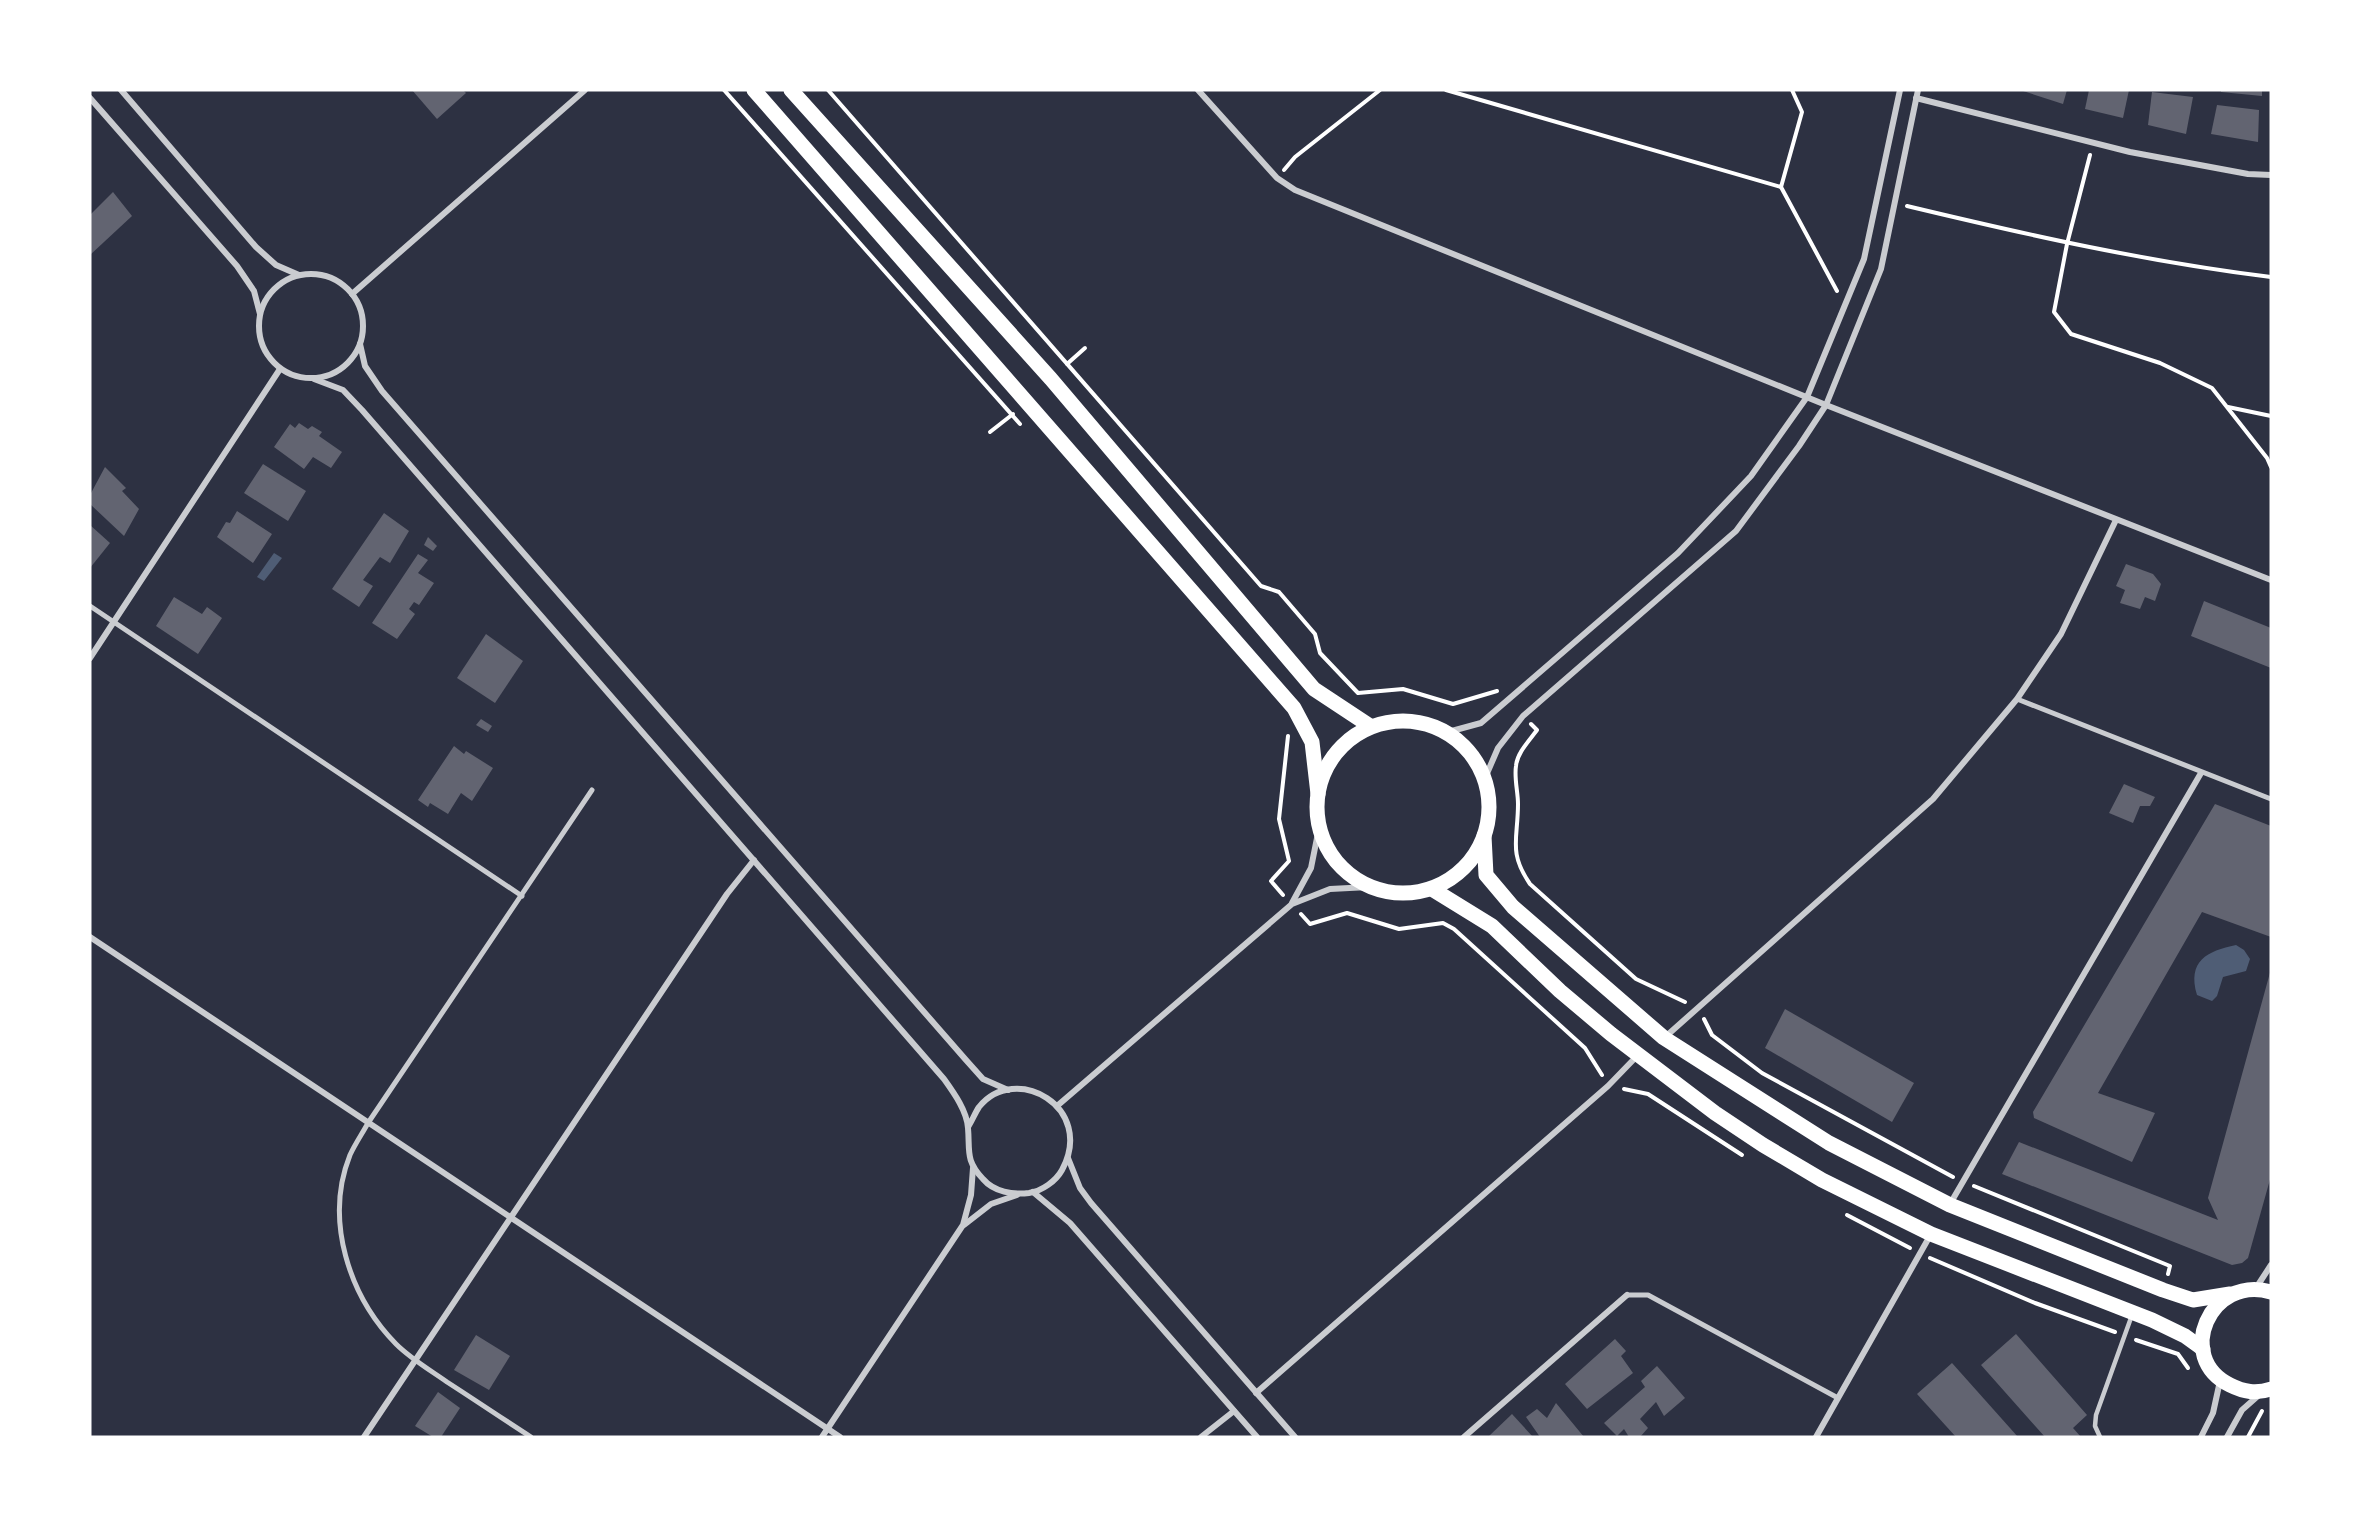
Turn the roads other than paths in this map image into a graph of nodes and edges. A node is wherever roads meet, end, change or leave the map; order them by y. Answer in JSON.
{"nodes":[{"id":1,"x":121,"y":90,"type":"edge"},
{"id":2,"x":585,"y":90,"type":"edge"},
{"id":3,"x":754,"y":90,"type":"edge"},
{"id":4,"x":791,"y":90,"type":"edge"},
{"id":5,"x":1198,"y":90,"type":"edge"},
{"id":6,"x":1900,"y":90,"type":"edge"},
{"id":7,"x":1918,"y":90,"type":"edge"},
{"id":8,"x":90,"y":98,"type":"edge"},
{"id":9,"x":1917,"y":98,"type":"junction"},
{"id":10,"x":2271,"y":174,"type":"edge"},
{"id":11,"x":299,"y":275,"type":"junction"},
{"id":12,"x":352,"y":294,"type":"junction"},
{"id":13,"x":260,"y":314,"type":"junction"},
{"id":14,"x":360,"y":344,"type":"junction"},
{"id":15,"x":280,"y":369,"type":"junction"},
{"id":16,"x":314,"y":379,"type":"junction"},
{"id":17,"x":1807,"y":397,"type":"junction"},
{"id":18,"x":1826,"y":405,"type":"junction"},
{"id":19,"x":2116,"y":520,"type":"junction"},
{"id":20,"x":2271,"y":580,"type":"edge"},
{"id":21,"x":90,"y":606,"type":"edge"},
{"id":22,"x":114,"y":622,"type":"junction"},
{"id":23,"x":90,"y":658,"type":"edge"},
{"id":24,"x":2017,"y":699,"type":"junction"},
{"id":25,"x":1370,"y":726,"type":"junction"},
{"id":26,"x":1448,"y":732,"type":"junction"},
{"id":27,"x":2201,"y":773,"type":"junction"},
{"id":28,"x":1485,"y":778,"type":"junction"},
{"id":29,"x":592,"y":790,"type":"dead end"},
{"id":30,"x":1318,"y":794,"type":"junction"},
{"id":31,"x":2271,"y":799,"type":"edge"},
{"id":32,"x":1319,"y":828,"type":"junction"},
{"id":33,"x":1484,"y":836,"type":"junction"},
{"id":34,"x":754,"y":860,"type":"junction"},
{"id":35,"x":1369,"y":887,"type":"junction"},
{"id":36,"x":1432,"y":889,"type":"junction"},
{"id":37,"x":522,"y":896,"type":"junction"},
{"id":38,"x":1292,"y":904,"type":"junction"},
{"id":39,"x":90,"y":937,"type":"edge"},
{"id":40,"x":1664,"y":1038,"type":"junction"},
{"id":41,"x":1638,"y":1055,"type":"junction"},
{"id":42,"x":1008,"y":1090,"type":"junction"},
{"id":43,"x":1057,"y":1106,"type":"junction"},
{"id":44,"x":368,"y":1123,"type":"junction"},
{"id":45,"x":968,"y":1127,"type":"junction"},
{"id":46,"x":1068,"y":1158,"type":"junction"},
{"id":47,"x":973,"y":1167,"type":"junction"},
{"id":48,"x":1033,"y":1192,"type":"junction"},
{"id":49,"x":1019,"y":1194,"type":"junction"},
{"id":50,"x":1950,"y":1205,"type":"junction"},
{"id":51,"x":511,"y":1219,"type":"junction"},
{"id":52,"x":963,"y":1225,"type":"junction"},
{"id":53,"x":1931,"y":1234,"type":"junction"},
{"id":54,"x":2271,"y":1265,"type":"edge"},
{"id":55,"x":2264,"y":1290,"type":"edge"},
{"id":56,"x":2230,"y":1294,"type":"junction"},
{"id":57,"x":1627,"y":1296,"type":"joint"},
{"id":58,"x":2133,"y":1313,"type":"junction"},
{"id":59,"x":2203,"y":1349,"type":"junction"},
{"id":60,"x":415,"y":1360,"type":"junction"},
{"id":61,"x":2220,"y":1380,"type":"junction"},
{"id":62,"x":2267,"y":1391,"type":"edge"},
{"id":63,"x":1256,"y":1393,"type":"junction"},
{"id":64,"x":1838,"y":1398,"type":"junction"},
{"id":65,"x":1234,"y":1410,"type":"junction"},
{"id":66,"x":827,"y":1430,"type":"junction"},
{"id":67,"x":364,"y":1437,"type":"edge"},
{"id":68,"x":531,"y":1437,"type":"edge"},
{"id":69,"x":822,"y":1437,"type":"edge"},
{"id":70,"x":840,"y":1437,"type":"edge"},
{"id":71,"x":1201,"y":1437,"type":"edge"},
{"id":72,"x":1257,"y":1437,"type":"edge"},
{"id":73,"x":1295,"y":1437,"type":"edge"},
{"id":74,"x":1464,"y":1437,"type":"edge"},
{"id":75,"x":1816,"y":1437,"type":"edge"},
{"id":76,"x":2100,"y":1437,"type":"edge"},
{"id":77,"x":2201,"y":1437,"type":"edge"},
{"id":78,"x":2227,"y":1437,"type":"edge"}],
"edges":[{"from":1,"to":11,"type":"street"},
{"from":2,"to":12,"type":"street"},
{"from":3,"to":30,"type":"main road"},
{"from":4,"to":25,"type":"main road"},
{"from":5,"to":17,"type":"street"},
{"from":6,"to":17,"type":"street"},
{"from":7,"to":9,"type":"street"},
{"from":8,"to":13,"type":"street"},
{"from":9,"to":10,"type":"street"},
{"from":9,"to":18,"type":"street"},
{"from":11,"to":12,"type":"street"},
{"from":11,"to":13,"type":"street"},
{"from":12,"to":14,"type":"street"},
{"from":13,"to":15,"type":"street"},
{"from":14,"to":16,"type":"street"},
{"from":14,"to":42,"type":"street"},
{"from":15,"to":16,"type":"street"},
{"from":15,"to":22,"type":"street"},
{"from":16,"to":34,"type":"street"},
{"from":17,"to":18,"type":"street"},
{"from":17,"to":26,"type":"street"},
{"from":18,"to":19,"type":"street"},
{"from":18,"to":28,"type":"street"},
{"from":19,"to":20,"type":"street"},
{"from":19,"to":24,"type":"street"},
{"from":21,"to":22,"type":"street"},
{"from":22,"to":23,"type":"street"},
{"from":22,"to":37,"type":"street"},
{"from":24,"to":27,"type":"street"},
{"from":24,"to":40,"type":"street"},
{"from":25,"to":26,"type":"main road"},
{"from":25,"to":30,"type":"main road"},
{"from":26,"to":28,"type":"main road"},
{"from":27,"to":31,"type":"street"},
{"from":27,"to":50,"type":"street"},
{"from":28,"to":33,"type":"main road"},
{"from":29,"to":37,"type":"street"},
{"from":30,"to":32,"type":"main road"},
{"from":32,"to":35,"type":"main road"},
{"from":32,"to":38,"type":"street"},
{"from":33,"to":36,"type":"main road"},
{"from":33,"to":40,"type":"main road"},
{"from":34,"to":45,"type":"street"},
{"from":34,"to":51,"type":"street"},
{"from":35,"to":36,"type":"main road"},
{"from":35,"to":38,"type":"street"},
{"from":36,"to":41,"type":"main road"},
{"from":37,"to":44,"type":"street"},
{"from":38,"to":43,"type":"street"},
{"from":39,"to":44,"type":"street"},
{"from":40,"to":50,"type":"main road"},
{"from":41,"to":53,"type":"main road"},
{"from":41,"to":63,"type":"street"},
{"from":42,"to":43,"type":"street"},
{"from":42,"to":45,"type":"street"},
{"from":43,"to":46,"type":"street"},
{"from":44,"to":51,"type":"street"},
{"from":44,"to":60,"type":"street"},
{"from":45,"to":47,"type":"street"},
{"from":46,"to":48,"type":"street"},
{"from":46,"to":63,"type":"street"},
{"from":47,"to":49,"type":"street"},
{"from":47,"to":52,"type":"street"},
{"from":48,"to":49,"type":"street"},
{"from":48,"to":65,"type":"street"},
{"from":49,"to":52,"type":"street"},
{"from":50,"to":56,"type":"main road"},
{"from":51,"to":60,"type":"street"},
{"from":51,"to":66,"type":"street"},
{"from":52,"to":66,"type":"street"},
{"from":53,"to":58,"type":"main road"},
{"from":53,"to":64,"type":"street"},
{"from":54,"to":55,"type":"street"},
{"from":55,"to":56,"type":"main road"},
{"from":56,"to":59,"type":"main road"},
{"from":57,"to":64,"type":"street"},
{"from":57,"to":74,"type":"street"},
{"from":58,"to":59,"type":"main road"},
{"from":58,"to":76,"type":"lane"},
{"from":59,"to":61,"type":"main road"},
{"from":60,"to":67,"type":"street"},
{"from":60,"to":68,"type":"street"},
{"from":61,"to":62,"type":"main road"},
{"from":61,"to":77,"type":"street"},
{"from":62,"to":78,"type":"street"},
{"from":63,"to":73,"type":"street"},
{"from":64,"to":75,"type":"street"},
{"from":65,"to":71,"type":"street"},
{"from":65,"to":72,"type":"street"},
{"from":66,"to":69,"type":"street"},
{"from":66,"to":70,"type":"street"}]}
